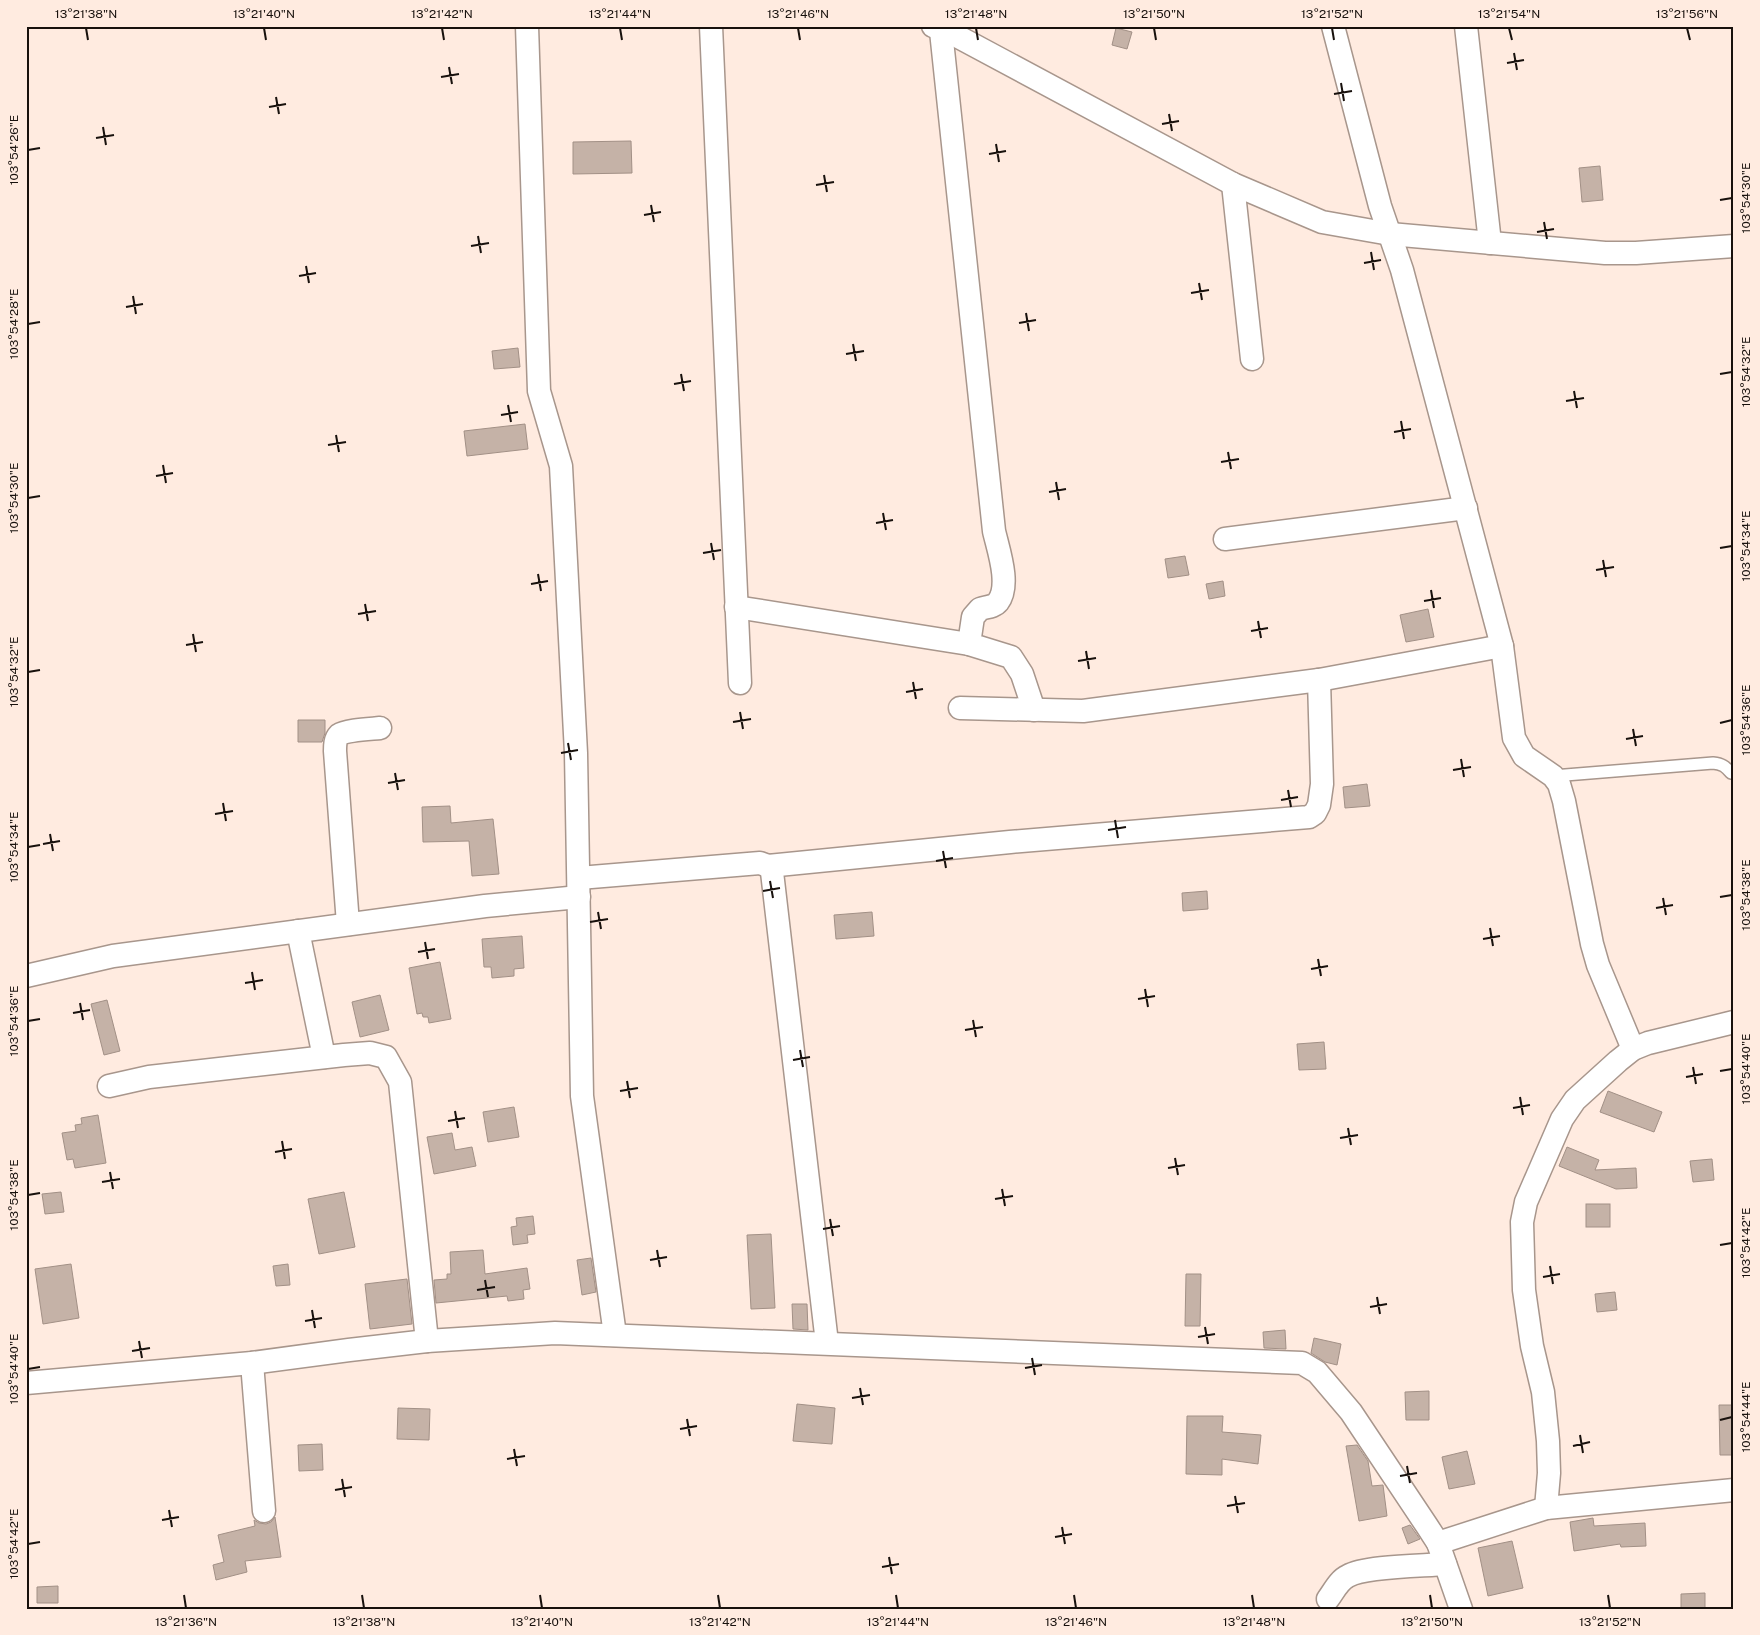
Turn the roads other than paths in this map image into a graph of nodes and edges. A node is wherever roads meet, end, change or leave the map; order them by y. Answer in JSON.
{"nodes":[{"id":1,"x":527,"y":26,"type":"edge"},
{"id":2,"x":710,"y":26,"type":"edge"},
{"id":3,"x":1333,"y":26,"type":"edge"},
{"id":4,"x":1466,"y":26,"type":"edge"},
{"id":5,"x":946,"y":29,"type":"edge"},
{"id":6,"x":1233,"y":184,"type":"junction"},
{"id":7,"x":1390,"y":234,"type":"junction"},
{"id":8,"x":1490,"y":243,"type":"junction"},
{"id":9,"x":1734,"y":246,"type":"edge"},
{"id":10,"x":1252,"y":359,"type":"dead end"},
{"id":11,"x":1466,"y":508,"type":"junction"},
{"id":12,"x":1225,"y":538,"type":"dead end"},
{"id":13,"x":736,"y":607,"type":"junction"},
{"id":14,"x":969,"y":644,"type":"junction"},
{"id":15,"x":1502,"y":646,"type":"junction"},
{"id":16,"x":1319,"y":680,"type":"junction"},
{"id":17,"x":740,"y":683,"type":"dead end"},
{"id":18,"x":960,"y":708,"type":"dead end"},
{"id":19,"x":1034,"y":710,"type":"junction"},
{"id":20,"x":380,"y":728,"type":"dead end"},
{"id":21,"x":1731,"y":773,"type":"dead end"},
{"id":22,"x":1553,"y":776,"type":"junction"},
{"id":23,"x":768,"y":866,"type":"junction"},
{"id":24,"x":579,"y":888,"type":"junction"},
{"id":25,"x":348,"y":924,"type":"junction"},
{"id":26,"x":298,"y":931,"type":"junction"},
{"id":27,"x":26,"y":976,"type":"edge"},
{"id":28,"x":1734,"y":1022,"type":"edge"},
{"id":29,"x":1633,"y":1049,"type":"junction"},
{"id":30,"x":324,"y":1057,"type":"junction"},
{"id":31,"x":109,"y":1086,"type":"dead end"},
{"id":32,"x":615,"y":1336,"type":"junction"},
{"id":33,"x":427,"y":1341,"type":"junction"},
{"id":34,"x":826,"y":1343,"type":"junction"},
{"id":35,"x":252,"y":1363,"type":"junction"},
{"id":36,"x":26,"y":1383,"type":"edge"},
{"id":37,"x":1734,"y":1490,"type":"edge"},
{"id":38,"x":1546,"y":1508,"type":"junction"},
{"id":39,"x":264,"y":1511,"type":"dead end"},
{"id":40,"x":1441,"y":1554,"type":"junction"},
{"id":41,"x":1328,"y":1599,"type":"dead end"},
{"id":42,"x":1461,"y":1609,"type":"edge"}],
"edges":[{"from":1,"to":24,"type":"street"},
{"from":2,"to":13,"type":"street"},
{"from":3,"to":7,"type":"street"},
{"from":4,"to":8,"type":"street"},
{"from":5,"to":6,"type":"street"},
{"from":5,"to":14,"type":"street"},
{"from":6,"to":7,"type":"street"},
{"from":6,"to":10,"type":"street"},
{"from":7,"to":8,"type":"street"},
{"from":7,"to":11,"type":"street"},
{"from":8,"to":9,"type":"street"},
{"from":11,"to":12,"type":"street"},
{"from":11,"to":15,"type":"street"},
{"from":13,"to":14,"type":"street"},
{"from":13,"to":17,"type":"street"},
{"from":14,"to":19,"type":"street"},
{"from":15,"to":16,"type":"street"},
{"from":15,"to":22,"type":"street"},
{"from":16,"to":19,"type":"street"},
{"from":16,"to":23,"type":"street"},
{"from":18,"to":19,"type":"street"},
{"from":20,"to":25,"type":"street"},
{"from":21,"to":22,"type":"lane"},
{"from":22,"to":29,"type":"street"},
{"from":23,"to":24,"type":"street"},
{"from":23,"to":34,"type":"street"},
{"from":24,"to":25,"type":"street"},
{"from":24,"to":32,"type":"street"},
{"from":25,"to":26,"type":"street"},
{"from":26,"to":27,"type":"street"},
{"from":26,"to":30,"type":"street"},
{"from":28,"to":29,"type":"street"},
{"from":29,"to":38,"type":"street"},
{"from":30,"to":31,"type":"street"},
{"from":30,"to":33,"type":"street"},
{"from":32,"to":33,"type":"street"},
{"from":32,"to":34,"type":"street"},
{"from":33,"to":35,"type":"street"},
{"from":34,"to":40,"type":"street"},
{"from":35,"to":36,"type":"street"},
{"from":35,"to":39,"type":"street"},
{"from":37,"to":38,"type":"street"},
{"from":38,"to":40,"type":"street"},
{"from":40,"to":41,"type":"street"},
{"from":40,"to":42,"type":"street"}]}
